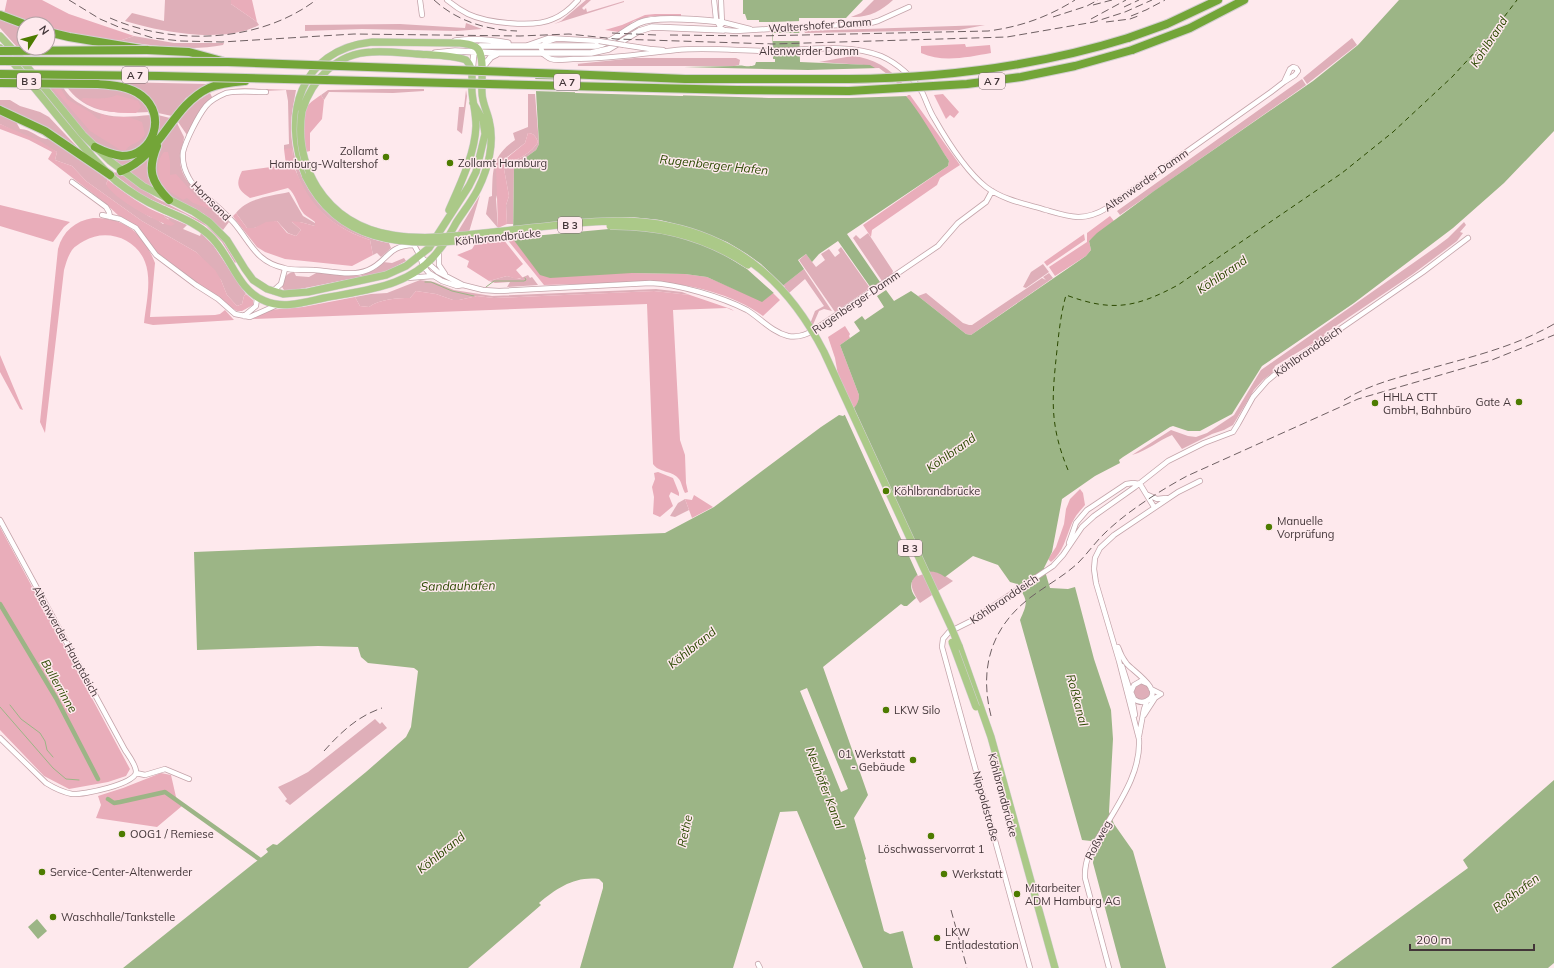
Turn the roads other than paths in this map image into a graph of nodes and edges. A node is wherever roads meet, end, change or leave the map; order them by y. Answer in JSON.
{"nodes":[{"id":1,"x":420,"y":0,"type":"edge"},
{"id":2,"x":447,"y":0,"type":"edge"},
{"id":3,"x":578,"y":0,"type":"edge"},
{"id":4,"x":714,"y":0,"type":"edge"},
{"id":5,"x":721,"y":0,"type":"edge"},
{"id":6,"x":1218,"y":0,"type":"edge"},
{"id":7,"x":1234,"y":0,"type":"edge"},
{"id":8,"x":1244,"y":0,"type":"edge"},
{"id":9,"x":909,"y":8,"type":"dead end"},
{"id":10,"x":715,"y":11,"type":"junction"},
{"id":11,"x":0,"y":14,"type":"edge"},
{"id":12,"x":1206,"y":14,"type":"junction"},
{"id":13,"x":422,"y":15,"type":"dead end"},
{"id":14,"x":16,"y":21,"type":"edge"},
{"id":15,"x":709,"y":21,"type":"junction"},
{"id":16,"x":720,"y":25,"type":"junction"},
{"id":17,"x":753,"y":30,"type":"junction"},
{"id":18,"x":56,"y":34,"type":"edge"},
{"id":19,"x":0,"y":36,"type":"edge"},
{"id":20,"x":555,"y":39,"type":"junction"},
{"id":21,"x":447,"y":43,"type":"junction"},
{"id":22,"x":523,"y":45,"type":"junction"},
{"id":23,"x":542,"y":45,"type":"junction"},
{"id":24,"x":0,"y":49,"type":"edge"},
{"id":25,"x":147,"y":50,"type":"junction"},
{"id":26,"x":676,"y":50,"type":"junction"},
{"id":27,"x":477,"y":51,"type":"junction"},
{"id":28,"x":427,"y":54,"type":"junction"},
{"id":29,"x":497,"y":54,"type":"junction"},
{"id":30,"x":542,"y":54,"type":"junction"},
{"id":31,"x":0,"y":61,"type":"edge"},
{"id":32,"x":228,"y":62,"type":"junction"},
{"id":33,"x":0,"y":69,"type":"edge"},
{"id":34,"x":482,"y":69,"type":"junction"},
{"id":35,"x":472,"y":72,"type":"junction"},
{"id":36,"x":0,"y":74,"type":"edge"},
{"id":37,"x":269,"y":78,"type":"junction"},
{"id":38,"x":1284,"y":82,"type":"dead end"},
{"id":39,"x":0,"y":83,"type":"edge"},
{"id":40,"x":266,"y":92,"type":"dead end"},
{"id":41,"x":475,"y":107,"type":"junction"},
{"id":42,"x":299,"y":110,"type":"junction"},
{"id":43,"x":3,"y":111,"type":"edge"},
{"id":44,"x":159,"y":139,"type":"junction"},
{"id":45,"x":95,"y":147,"type":"junction"},
{"id":46,"x":100,"y":164,"type":"junction"},
{"id":47,"x":121,"y":171,"type":"junction"},
{"id":48,"x":110,"y":175,"type":"junction"},
{"id":49,"x":72,"y":182,"type":"dead end"},
{"id":50,"x":992,"y":191,"type":"junction"},
{"id":51,"x":169,"y":200,"type":"junction"},
{"id":52,"x":102,"y":215,"type":"dead end"},
{"id":53,"x":110,"y":217,"type":"junction"},
{"id":54,"x":444,"y":224,"type":"junction"},
{"id":55,"x":1468,"y":238,"type":"dead end"},
{"id":56,"x":439,"y":251,"type":"junction"},
{"id":57,"x":420,"y":256,"type":"junction"},
{"id":58,"x":425,"y":264,"type":"junction"},
{"id":59,"x":285,"y":269,"type":"junction"},
{"id":60,"x":446,"y":276,"type":"junction"},
{"id":61,"x":435,"y":277,"type":"junction"},
{"id":62,"x":405,"y":278,"type":"junction"},
{"id":63,"x":463,"y":285,"type":"junction"},
{"id":64,"x":273,"y":291,"type":"junction"},
{"id":65,"x":257,"y":298,"type":"junction"},
{"id":66,"x":277,"y":305,"type":"junction"},
{"id":67,"x":244,"y":316,"type":"junction"},
{"id":68,"x":1200,"y":480,"type":"dead end"},
{"id":69,"x":1140,"y":484,"type":"junction"},
{"id":70,"x":1146,"y":494,"type":"junction"},
{"id":71,"x":1169,"y":497,"type":"junction"},
{"id":72,"x":1154,"y":507,"type":"junction"},
{"id":73,"x":0,"y":520,"type":"edge"},
{"id":74,"x":1066,"y":551,"type":"junction"},
{"id":75,"x":1112,"y":635,"type":"junction"},
{"id":76,"x":942,"y":644,"type":"joint"},
{"id":77,"x":1119,"y":661,"type":"junction"},
{"id":78,"x":1148,"y":684,"type":"junction"},
{"id":79,"x":1152,"y":689,"type":"junction"},
{"id":80,"x":1131,"y":695,"type":"junction"},
{"id":81,"x":1155,"y":698,"type":"junction"},
{"id":82,"x":1148,"y":700,"type":"junction"},
{"id":83,"x":1142,"y":718,"type":"junction"},
{"id":84,"x":1136,"y":729,"type":"junction"},
{"id":85,"x":0,"y":738,"type":"edge"},
{"id":86,"x":1138,"y":739,"type":"junction"},
{"id":87,"x":136,"y":773,"type":"junction"},
{"id":88,"x":189,"y":779,"type":"dead end"},
{"id":89,"x":1030,"y":968,"type":"edge"},
{"id":90,"x":1050,"y":968,"type":"edge"},
{"id":91,"x":1055,"y":968,"type":"edge"},
{"id":92,"x":1109,"y":968,"type":"edge"}],
"edges":[{"from":1,"to":13,"type":"street"},
{"from":2,"to":3,"type":"street"},
{"from":4,"to":10,"type":"street"},
{"from":5,"to":16,"type":"street"},
{"from":6,"to":12,"type":"highway","number":"A 7"},
{"from":7,"to":12,"type":"highway","number":"A 7"},
{"from":8,"to":12,"type":"highway","number":"A 7"},
{"from":9,"to":17,"type":"street","name":"Waltershofer Damm"},
{"from":10,"to":15,"type":"street"},
{"from":10,"to":16,"type":"street"},
{"from":11,"to":14,"type":"highway"},
{"from":12,"to":32,"type":"highway","number":"A 7","bridge":true},
{"from":12,"to":33,"type":"highway","number":"A 7"},
{"from":12,"to":37,"type":"highway","number":"A 7","bridge":true},
{"from":15,"to":16,"type":"street","name":"Altenwerder Damm"},
{"from":15,"to":23,"type":"street","name":"Altenwerder Damm"},
{"from":16,"to":17,"type":"street","name":"Waltershofer Damm"},
{"from":16,"to":17,"type":"street","name":"Waltershofer Damm"},
{"from":16,"to":30,"type":"street","name":"Altenwerder Damm"},
{"from":18,"to":25,"type":"highway","bridge":true},
{"from":19,"to":45,"type":"main road","number":"B 3"},
{"from":20,"to":22,"type":"street","name":"Altenwerder Damm"},
{"from":20,"to":23,"type":"street","name":"Altenwerder Damm"},
{"from":20,"to":26,"type":"street","name":"Altenwerder Damm","bridge":true},
{"from":21,"to":22,"type":"street","name":"Altenwerder Damm"},
{"from":21,"to":27,"type":"main road","number":"B 3"},
{"from":21,"to":42,"type":"main road","number":"B 3"},
{"from":22,"to":23,"type":"street","name":"Altenwerder Damm"},
{"from":22,"to":27,"type":"street","name":"Altenwerder Damm"},
{"from":23,"to":30,"type":"street"},
{"from":24,"to":25,"type":"highway","bridge":true},
{"from":24,"to":46,"type":"main road","number":"B 3"},
{"from":25,"to":32,"type":"highway","bridge":true},
{"from":26,"to":30,"type":"street","name":"Altenwerder Damm"},
{"from":26,"to":50,"type":"street","name":"Altenwerder Damm"},
{"from":27,"to":28,"type":"street"},
{"from":27,"to":29,"type":"street","name":"Altenwerder Damm"},
{"from":27,"to":34,"type":"main road","number":"B 3"},
{"from":27,"to":35,"type":"street","number":"B 3"},
{"from":28,"to":35,"type":"main road","number":"B 3"},
{"from":28,"to":42,"type":"main road","number":"B 3"},
{"from":29,"to":30,"type":"street","name":"Altenwerder Damm"},
{"from":29,"to":34,"type":"street"},
{"from":31,"to":32,"type":"highway","number":"A 7","bridge":true},
{"from":34,"to":56,"type":"main road","number":"B 3"},
{"from":35,"to":41,"type":"main road","number":"B 3"},
{"from":36,"to":37,"type":"highway","number":"A 7","bridge":true},
{"from":37,"to":44,"type":"highway","bridge":true},
{"from":38,"to":50,"type":"street","name":"Altenwerder Damm"},
{"from":39,"to":45,"type":"highway","bridge":true},
{"from":40,"to":59,"type":"street","name":"Hornsand"},
{"from":41,"to":54,"type":"main road","number":"B 3"},
{"from":41,"to":54,"type":"main road","number":"B 3"},
{"from":42,"to":90,"type":"main road","name":"Köhlbrandbrücke","number":"B 3","bridge":true},
{"from":42,"to":91,"type":"main road","name":"Köhlbrandbrücke","number":"B 3","bridge":true},
{"from":43,"to":48,"type":"highway"},
{"from":44,"to":47,"type":"highway"},
{"from":44,"to":51,"type":"highway"},
{"from":45,"to":47,"type":"main road","number":"B 3"},
{"from":46,"to":47,"type":"main road"},
{"from":46,"to":48,"type":"main road","number":"B 3"},
{"from":47,"to":51,"type":"main road","number":"B 3"},
{"from":48,"to":65,"type":"main road","number":"B 3"},
{"from":49,"to":53,"type":"street"},
{"from":50,"to":63,"type":"street","name":"Rugenberger Damm"},
{"from":51,"to":64,"type":"main road","number":"B 3"},
{"from":52,"to":53,"type":"street"},
{"from":53,"to":67,"type":"street"},
{"from":54,"to":57,"type":"main road","number":"B 3"},
{"from":55,"to":69,"type":"street","name":"Köhlbranddeich"},
{"from":56,"to":58,"type":"main road","number":"B 3"},
{"from":56,"to":60,"type":"street"},
{"from":57,"to":58,"type":"street"},
{"from":57,"to":59,"type":"street","name":"Hornsand"},
{"from":57,"to":64,"type":"main road","number":"B 3"},
{"from":58,"to":60,"type":"street","name":"Rugenberger Damm"},
{"from":58,"to":61,"type":"street","name":"Rugenberger Damm"},
{"from":58,"to":62,"type":"main road","number":"B 3"},
{"from":59,"to":64,"type":"street"},
{"from":60,"to":63,"type":"street","name":"Rugenberger Damm"},
{"from":61,"to":62,"type":"street"},
{"from":61,"to":63,"type":"street","name":"Rugenberger Damm"},
{"from":62,"to":66,"type":"main road","number":"B 3"},
{"from":65,"to":66,"type":"main road","number":"B 3"},
{"from":65,"to":67,"type":"street"},
{"from":66,"to":67,"type":"street"},
{"from":68,"to":71,"type":"street","name":"Roßweg"},
{"from":69,"to":70,"type":"street"},
{"from":69,"to":74,"type":"street","name":"Köhlbranddeich"},
{"from":69,"to":74,"type":"street","name":"Köhlbranddeich"},
{"from":70,"to":71,"type":"street"},
{"from":70,"to":72,"type":"street"},
{"from":71,"to":72,"type":"street","name":"Roßweg"},
{"from":72,"to":75,"type":"street","name":"Roßweg"},
{"from":73,"to":87,"type":"street","name":"Altenwerder Hauptdeich"},
{"from":74,"to":76,"type":"street","name":"Köhlbranddeich"},
{"from":75,"to":77,"type":"street","name":"Roßweg"},
{"from":75,"to":78,"type":"street","name":"Roßweg"},
{"from":76,"to":89,"type":"street","name":"Nippoldstraße"},
{"from":77,"to":80,"type":"street","name":"Roßweg"},
{"from":77,"to":84,"type":"street","name":"Roßweg"},
{"from":78,"to":79,"type":"street","name":"Roßweg"},
{"from":78,"to":80,"type":"street"},
{"from":79,"to":81,"type":"street","name":"Roßweg"},
{"from":79,"to":82,"type":"street","name":"Roßweg"},
{"from":80,"to":82,"type":"street"},
{"from":80,"to":84,"type":"street","name":"Roßweg"},
{"from":81,"to":82,"type":"street"},
{"from":81,"to":83,"type":"street","name":"Roßweg"},
{"from":82,"to":83,"type":"street","name":"Roßweg"},
{"from":83,"to":86,"type":"street","name":"Roßweg"},
{"from":84,"to":86,"type":"street","name":"Roßweg"},
{"from":85,"to":87,"type":"street"},
{"from":86,"to":92,"type":"street","name":"Roßweg"},
{"from":87,"to":88,"type":"street"}]}
